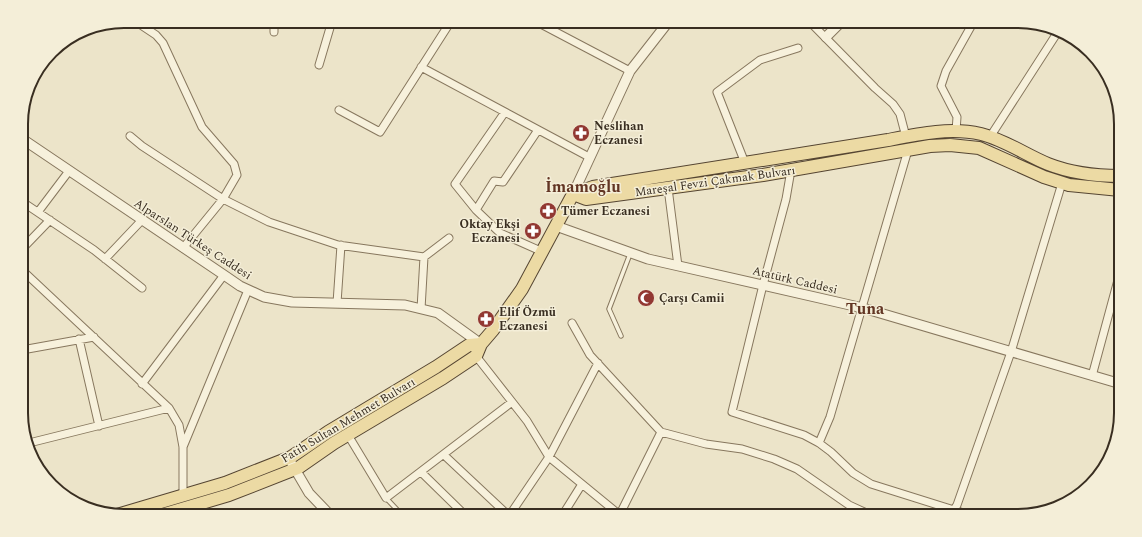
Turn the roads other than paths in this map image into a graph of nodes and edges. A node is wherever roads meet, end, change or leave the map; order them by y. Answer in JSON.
{"nodes":[{"id":1,"x":146,"y":28,"type":"edge"},
{"id":2,"x":274,"y":28,"type":"edge"},
{"id":3,"x":330,"y":28,"type":"edge"},
{"id":4,"x":446,"y":28,"type":"edge"},
{"id":5,"x":547,"y":28,"type":"edge"},
{"id":6,"x":664,"y":28,"type":"edge"},
{"id":7,"x":816,"y":28,"type":"edge"},
{"id":8,"x":835,"y":28,"type":"edge"},
{"id":9,"x":970,"y":28,"type":"edge"},
{"id":10,"x":274,"y":32,"type":"dead end"},
{"id":11,"x":1056,"y":35,"type":"edge"},
{"id":12,"x":826,"y":37,"type":"junction"},
{"id":13,"x":798,"y":48,"type":"dead end"},
{"id":14,"x":319,"y":65,"type":"dead end"},
{"id":15,"x":421,"y":67,"type":"junction"},
{"id":16,"x":630,"y":71,"type":"junction"},
{"id":17,"x":339,"y":110,"type":"dead end"},
{"id":18,"x":505,"y":112,"type":"junction"},
{"id":19,"x":538,"y":130,"type":"junction"},
{"id":20,"x":956,"y":131,"type":"junction"},
{"id":21,"x":130,"y":136,"type":"dead end"},
{"id":22,"x":906,"y":137,"type":"junction"},
{"id":23,"x":990,"y":138,"type":"junction"},
{"id":24,"x":28,"y":143,"type":"edge"},
{"id":25,"x":908,"y":150,"type":"junction"},
{"id":26,"x":589,"y":157,"type":"junction"},
{"id":27,"x":745,"y":163,"type":"junction"},
{"id":28,"x":791,"y":170,"type":"junction"},
{"id":29,"x":69,"y":171,"type":"junction"},
{"id":30,"x":1114,"y":175,"type":"edge"},
{"id":31,"x":1062,"y":183,"type":"junction"},
{"id":32,"x":668,"y":188,"type":"junction"},
{"id":33,"x":1114,"y":190,"type":"edge"},
{"id":34,"x":574,"y":194,"type":"junction"},
{"id":35,"x":223,"y":199,"type":"junction"},
{"id":36,"x":28,"y":206,"type":"edge"},
{"id":37,"x":476,"y":210,"type":"junction"},
{"id":38,"x":38,"y":212,"type":"junction"},
{"id":39,"x":50,"y":220,"type":"junction"},
{"id":40,"x":142,"y":220,"type":"junction"},
{"id":41,"x":556,"y":226,"type":"junction"},
{"id":42,"x":449,"y":238,"type":"dead end"},
{"id":43,"x":28,"y":243,"type":"edge"},
{"id":44,"x":341,"y":245,"type":"junction"},
{"id":45,"x":183,"y":248,"type":"junction"},
{"id":46,"x":631,"y":253,"type":"junction"},
{"id":47,"x":424,"y":256,"type":"junction"},
{"id":48,"x":540,"y":257,"type":"junction"},
{"id":49,"x":106,"y":259,"type":"junction"},
{"id":50,"x":678,"y":266,"type":"junction"},
{"id":51,"x":224,"y":275,"type":"junction"},
{"id":52,"x":28,"y":276,"type":"edge"},
{"id":53,"x":762,"y":285,"type":"junction"},
{"id":54,"x":142,"y":288,"type":"dead end"},
{"id":55,"x":248,"y":290,"type":"junction"},
{"id":56,"x":1114,"y":295,"type":"edge"},
{"id":57,"x":337,"y":303,"type":"junction"},
{"id":58,"x":421,"y":308,"type":"junction"},
{"id":59,"x":863,"y":308,"type":"junction"},
{"id":60,"x":572,"y":323,"type":"dead end"},
{"id":61,"x":621,"y":336,"type":"dead end"},
{"id":62,"x":94,"y":337,"type":"junction"},
{"id":63,"x":79,"y":339,"type":"junction"},
{"id":64,"x":481,"y":344,"type":"junction"},
{"id":65,"x":28,"y":349,"type":"edge"},
{"id":66,"x":1011,"y":352,"type":"junction"},
{"id":67,"x":476,"y":356,"type":"junction"},
{"id":68,"x":598,"y":363,"type":"junction"},
{"id":69,"x":1092,"y":376,"type":"junction"},
{"id":70,"x":1114,"y":382,"type":"edge"},
{"id":71,"x":142,"y":384,"type":"junction"},
{"id":72,"x":512,"y":402,"type":"junction"},
{"id":73,"x":169,"y":408,"type":"junction"},
{"id":74,"x":99,"y":426,"type":"junction"},
{"id":75,"x":661,"y":432,"type":"junction"},
{"id":76,"x":348,"y":434,"type":"junction"},
{"id":77,"x":32,"y":442,"type":"edge"},
{"id":78,"x":819,"y":443,"type":"junction"},
{"id":79,"x":182,"y":447,"type":"junction"},
{"id":80,"x":444,"y":455,"type":"junction"},
{"id":81,"x":549,"y":457,"type":"junction"},
{"id":82,"x":289,"y":458,"type":"junction"},
{"id":83,"x":295,"y":469,"type":"junction"},
{"id":84,"x":421,"y":472,"type":"junction"},
{"id":85,"x":582,"y":484,"type":"junction"},
{"id":86,"x":183,"y":495,"type":"junction"},
{"id":87,"x":386,"y":498,"type":"junction"},
{"id":88,"x":137,"y":509,"type":"edge"},
{"id":89,"x":190,"y":509,"type":"edge"},
{"id":90,"x":324,"y":509,"type":"edge"},
{"id":91,"x":396,"y":509,"type":"edge"},
{"id":92,"x":459,"y":509,"type":"edge"},
{"id":93,"x":502,"y":509,"type":"edge"},
{"id":94,"x":514,"y":509,"type":"edge"},
{"id":95,"x":566,"y":509,"type":"edge"},
{"id":96,"x":612,"y":509,"type":"edge"},
{"id":97,"x":623,"y":509,"type":"edge"},
{"id":98,"x":858,"y":509,"type":"edge"},
{"id":99,"x":941,"y":509,"type":"edge"},
{"id":100,"x":953,"y":509,"type":"edge"}],
"edges":[{"from":1,"to":35,"type":"street"},
{"from":2,"to":10,"type":"street"},
{"from":3,"to":14,"type":"street"},
{"from":4,"to":15,"type":"street"},
{"from":5,"to":16,"type":"street"},
{"from":6,"to":16,"type":"street"},
{"from":7,"to":12,"type":"street"},
{"from":8,"to":12,"type":"street"},
{"from":9,"to":20,"type":"street"},
{"from":11,"to":23,"type":"street"},
{"from":12,"to":22,"type":"street"},
{"from":13,"to":27,"type":"street"},
{"from":15,"to":17,"type":"street"},
{"from":15,"to":18,"type":"street"},
{"from":16,"to":26,"type":"street"},
{"from":18,"to":19,"type":"street"},
{"from":18,"to":37,"type":"street"},
{"from":19,"to":26,"type":"street"},
{"from":19,"to":37,"type":"street"},
{"from":20,"to":22,"type":"main road","name":"Mareşal Fevzi Çakmak Bulvarı"},
{"from":20,"to":23,"type":"main road","name":"Mareşal Fevzi Çakmak Bulvarı"},
{"from":21,"to":35,"type":"street"},
{"from":22,"to":27,"type":"main road","name":"Mareşal Fevzi Çakmak Bulvarı"},
{"from":23,"to":30,"type":"main road","name":"Mareşal Fevzi Çakmak Bulvarı"},
{"from":24,"to":29,"type":"street","name":"Alparslan Türkeş Caddesi"},
{"from":25,"to":28,"type":"main road","name":"Mareşal Fevzi Çakmak Bulvarı"},
{"from":25,"to":31,"type":"main road","name":"Mareşal Fevzi Çakmak Bulvarı"},
{"from":25,"to":59,"type":"street"},
{"from":26,"to":34,"type":"street"},
{"from":27,"to":34,"type":"main road","name":"Mareşal Fevzi Çakmak Bulvarı"},
{"from":28,"to":32,"type":"main road","name":"Mareşal Fevzi Çakmak Bulvarı"},
{"from":28,"to":53,"type":"street"},
{"from":29,"to":38,"type":"street"},
{"from":29,"to":40,"type":"street","name":"Alparslan Türkeş Caddesi"},
{"from":31,"to":33,"type":"main road","name":"Mareşal Fevzi Çakmak Bulvarı"},
{"from":31,"to":66,"type":"street"},
{"from":32,"to":34,"type":"main road","name":"Mareşal Fevzi Çakmak Bulvarı"},
{"from":32,"to":50,"type":"street"},
{"from":34,"to":41,"type":"main road"},
{"from":35,"to":44,"type":"street"},
{"from":35,"to":45,"type":"street"},
{"from":36,"to":38,"type":"street"},
{"from":37,"to":48,"type":"street"},
{"from":38,"to":39,"type":"street"},
{"from":39,"to":43,"type":"street"},
{"from":39,"to":49,"type":"street"},
{"from":40,"to":45,"type":"street","name":"Alparslan Türkeş Caddesi"},
{"from":40,"to":49,"type":"street"},
{"from":41,"to":46,"type":"street","name":"Atatürk Caddesi"},
{"from":41,"to":48,"type":"main road"},
{"from":42,"to":47,"type":"street"},
{"from":44,"to":47,"type":"street"},
{"from":44,"to":57,"type":"street"},
{"from":45,"to":51,"type":"street","name":"Alparslan Türkeş Caddesi"},
{"from":46,"to":50,"type":"street","name":"Atatürk Caddesi"},
{"from":46,"to":61,"type":"lane"},
{"from":47,"to":58,"type":"street"},
{"from":48,"to":64,"type":"main road"},
{"from":49,"to":54,"type":"street"},
{"from":50,"to":53,"type":"street","name":"Atatürk Caddesi"},
{"from":51,"to":55,"type":"street","name":"Alparslan Türkeş Caddesi"},
{"from":51,"to":71,"type":"street"},
{"from":52,"to":62,"type":"street"},
{"from":53,"to":59,"type":"street","name":"Atatürk Caddesi"},
{"from":53,"to":78,"type":"street"},
{"from":55,"to":57,"type":"street","name":"Alparslan Türkeş Caddesi"},
{"from":55,"to":79,"type":"street"},
{"from":56,"to":69,"type":"street"},
{"from":57,"to":58,"type":"street","name":"Alparslan Türkeş Caddesi"},
{"from":58,"to":64,"type":"street","name":"Alparslan Türkeş Caddesi"},
{"from":59,"to":66,"type":"street","name":"Atatürk Caddesi"},
{"from":59,"to":78,"type":"street"},
{"from":60,"to":68,"type":"street"},
{"from":62,"to":63,"type":"street"},
{"from":62,"to":71,"type":"street"},
{"from":63,"to":65,"type":"street"},
{"from":63,"to":74,"type":"street"},
{"from":64,"to":67,"type":"main road"},
{"from":64,"to":82,"type":"main road","name":"Fatih Sultan Mehmet Bulvarı"},
{"from":66,"to":69,"type":"street","name":"Atatürk Caddesi"},
{"from":66,"to":100,"type":"street"},
{"from":67,"to":72,"type":"street"},
{"from":67,"to":76,"type":"main road","name":"Fatih Sultan Mehmet Bulvarı"},
{"from":68,"to":75,"type":"street"},
{"from":68,"to":81,"type":"street"},
{"from":69,"to":70,"type":"street","name":"Atatürk Caddesi"},
{"from":71,"to":73,"type":"street"},
{"from":72,"to":80,"type":"street"},
{"from":72,"to":81,"type":"street"},
{"from":73,"to":74,"type":"street"},
{"from":73,"to":79,"type":"street"},
{"from":74,"to":77,"type":"street"},
{"from":75,"to":97,"type":"street"},
{"from":75,"to":98,"type":"street"},
{"from":76,"to":83,"type":"main road","name":"Fatih Sultan Mehmet Bulvarı"},
{"from":76,"to":87,"type":"street"},
{"from":78,"to":99,"type":"street"},
{"from":79,"to":86,"type":"street"},
{"from":80,"to":84,"type":"street"},
{"from":80,"to":93,"type":"street"},
{"from":81,"to":85,"type":"street"},
{"from":81,"to":94,"type":"street"},
{"from":82,"to":83,"type":"street"},
{"from":82,"to":86,"type":"main road","name":"Fatih Sultan Mehmet Bulvarı"},
{"from":83,"to":89,"type":"main road","name":"Fatih Sultan Mehmet Bulvarı"},
{"from":83,"to":90,"type":"street"},
{"from":84,"to":87,"type":"street"},
{"from":84,"to":92,"type":"street"},
{"from":85,"to":95,"type":"street"},
{"from":85,"to":96,"type":"street"},
{"from":86,"to":88,"type":"main road","name":"Fatih Sultan Mehmet Bulvarı"},
{"from":87,"to":91,"type":"lane"}]}
